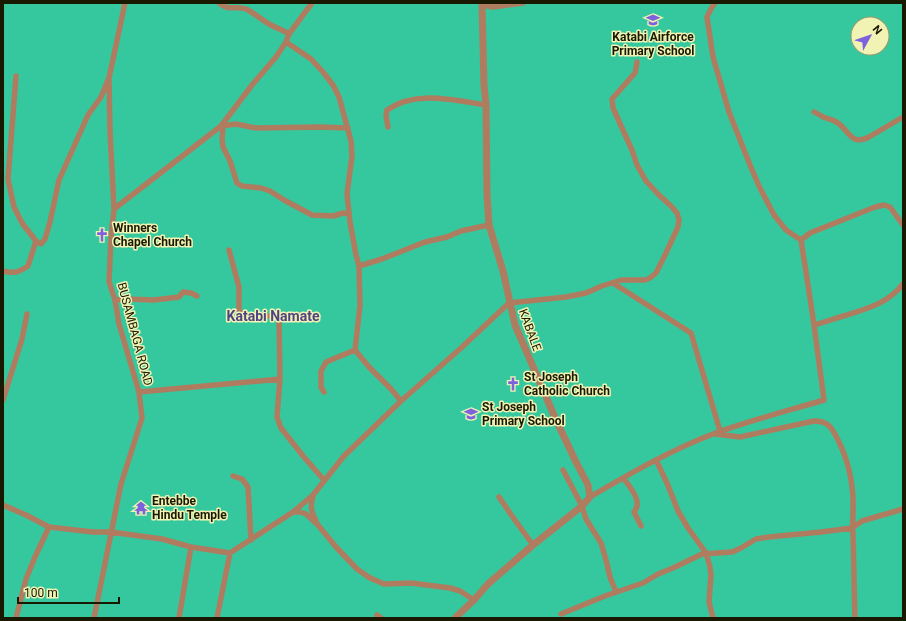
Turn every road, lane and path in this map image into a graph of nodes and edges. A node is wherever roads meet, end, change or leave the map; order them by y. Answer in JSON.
{"nodes":[{"id":1,"x":125,"y":3,"type":"edge"},
{"id":2,"x":219,"y":3,"type":"edge"},
{"id":3,"x":312,"y":3,"type":"edge"},
{"id":4,"x":523,"y":3,"type":"edge"},
{"id":5,"x":715,"y":3,"type":"edge"},
{"id":6,"x":482,"y":4,"type":"edge"},
{"id":7,"x":289,"y":34,"type":"junction"},
{"id":8,"x":286,"y":42,"type":"junction"},
{"id":9,"x":637,"y":62,"type":"dead end"},
{"id":10,"x":16,"y":76,"type":"dead end"},
{"id":11,"x":109,"y":78,"type":"junction"},
{"id":12,"x":486,"y":105,"type":"junction"},
{"id":13,"x":814,"y":112,"type":"dead end"},
{"id":14,"x":903,"y":117,"type":"edge"},
{"id":15,"x":222,"y":126,"type":"junction"},
{"id":16,"x":388,"y":127,"type":"dead end"},
{"id":17,"x":348,"y":128,"type":"junction"},
{"id":18,"x":114,"y":209,"type":"junction"},
{"id":19,"x":349,"y":214,"type":"junction"},
{"id":20,"x":489,"y":225,"type":"junction"},
{"id":21,"x":903,"y":225,"type":"edge"},
{"id":22,"x":801,"y":240,"type":"junction"},
{"id":23,"x":36,"y":241,"type":"junction"},
{"id":24,"x":229,"y":250,"type":"dead end"},
{"id":25,"x":359,"y":266,"type":"junction"},
{"id":26,"x":3,"y":271,"type":"edge"},
{"id":27,"x":613,"y":283,"type":"junction"},
{"id":28,"x":903,"y":284,"type":"edge"},
{"id":29,"x":197,"y":296,"type":"dead end"},
{"id":30,"x":115,"y":300,"type":"junction"},
{"id":31,"x":509,"y":303,"type":"junction"},
{"id":32,"x":27,"y":314,"type":"dead end"},
{"id":33,"x":814,"y":325,"type":"junction"},
{"id":34,"x":355,"y":350,"type":"junction"},
{"id":35,"x":280,"y":379,"type":"junction"},
{"id":36,"x":139,"y":392,"type":"junction"},
{"id":37,"x":324,"y":392,"type":"dead end"},
{"id":38,"x":3,"y":400,"type":"edge"},
{"id":39,"x":401,"y":402,"type":"junction"},
{"id":40,"x":720,"y":431,"type":"junction"},
{"id":41,"x":712,"y":434,"type":"junction"},
{"id":42,"x":656,"y":460,"type":"junction"},
{"id":43,"x":563,"y":470,"type":"dead end"},
{"id":44,"x":233,"y":476,"type":"dead end"},
{"id":45,"x":623,"y":478,"type":"junction"},
{"id":46,"x":324,"y":480,"type":"junction"},
{"id":47,"x":313,"y":495,"type":"junction"},
{"id":48,"x":499,"y":497,"type":"dead end"},
{"id":49,"x":590,"y":497,"type":"junction"},
{"id":50,"x":3,"y":505,"type":"edge"},
{"id":51,"x":582,"y":506,"type":"junction"},
{"id":52,"x":903,"y":509,"type":"edge"},
{"id":53,"x":293,"y":512,"type":"junction"},
{"id":54,"x":318,"y":525,"type":"junction"},
{"id":55,"x":641,"y":526,"type":"dead end"},
{"id":56,"x":49,"y":527,"type":"junction"},
{"id":57,"x":852,"y":528,"type":"junction"},
{"id":58,"x":111,"y":532,"type":"junction"},
{"id":59,"x":251,"y":540,"type":"junction"},
{"id":60,"x":533,"y":545,"type":"junction"},
{"id":61,"x":191,"y":547,"type":"junction"},
{"id":62,"x":230,"y":553,"type":"junction"},
{"id":63,"x":706,"y":553,"type":"junction"},
{"id":64,"x":616,"y":592,"type":"junction"},
{"id":65,"x":474,"y":600,"type":"junction"},
{"id":66,"x":561,"y":614,"type":"dead end"},
{"id":67,"x":16,"y":618,"type":"edge"},
{"id":68,"x":94,"y":618,"type":"edge"},
{"id":69,"x":179,"y":618,"type":"edge"},
{"id":70,"x":217,"y":618,"type":"edge"},
{"id":71,"x":455,"y":618,"type":"edge"},
{"id":72,"x":713,"y":618,"type":"edge"},
{"id":73,"x":855,"y":618,"type":"edge"}],
"edges":[{"from":1,"to":11,"type":"street","name":"BUSAMBAGA ROAD"},
{"from":2,"to":7,"type":"street"},
{"from":3,"to":7,"type":"street"},
{"from":4,"to":6,"type":"street"},
{"from":5,"to":22,"type":"street"},
{"from":6,"to":12,"type":"street","name":"KABALE"},
{"from":7,"to":8,"type":"street"},
{"from":8,"to":15,"type":"street"},
{"from":8,"to":17,"type":"street"},
{"from":9,"to":27,"type":"street"},
{"from":10,"to":23,"type":"street"},
{"from":11,"to":18,"type":"street","name":"BUSAMBAGA ROAD"},
{"from":11,"to":23,"type":"street"},
{"from":12,"to":16,"type":"street"},
{"from":12,"to":20,"type":"street","name":"KABALE"},
{"from":13,"to":14,"type":"street"},
{"from":15,"to":17,"type":"street"},
{"from":15,"to":18,"type":"street"},
{"from":15,"to":19,"type":"street"},
{"from":17,"to":19,"type":"street"},
{"from":18,"to":30,"type":"street","name":"BUSAMBAGA ROAD"},
{"from":19,"to":25,"type":"street"},
{"from":20,"to":25,"type":"street"},
{"from":20,"to":31,"type":"street","name":"KABALE"},
{"from":21,"to":22,"type":"street"},
{"from":22,"to":33,"type":"street"},
{"from":23,"to":26,"type":"street"},
{"from":24,"to":35,"type":"street"},
{"from":25,"to":34,"type":"street"},
{"from":27,"to":31,"type":"street"},
{"from":27,"to":40,"type":"street"},
{"from":28,"to":33,"type":"street"},
{"from":29,"to":30,"type":"street"},
{"from":30,"to":36,"type":"street","name":"BUSAMBAGA ROAD"},
{"from":31,"to":39,"type":"street"},
{"from":31,"to":49,"type":"street","name":"KABALE"},
{"from":32,"to":38,"type":"street"},
{"from":33,"to":40,"type":"street"},
{"from":34,"to":37,"type":"street"},
{"from":34,"to":39,"type":"street"},
{"from":35,"to":36,"type":"street"},
{"from":35,"to":46,"type":"street"},
{"from":36,"to":58,"type":"street","name":"BUSAMBAGA ROAD"},
{"from":39,"to":46,"type":"street"},
{"from":40,"to":41,"type":"street"},
{"from":41,"to":42,"type":"street"},
{"from":41,"to":57,"type":"street"},
{"from":42,"to":45,"type":"street"},
{"from":42,"to":63,"type":"street"},
{"from":43,"to":51,"type":"street"},
{"from":44,"to":59,"type":"street"},
{"from":45,"to":49,"type":"street"},
{"from":45,"to":55,"type":"street"},
{"from":46,"to":47,"type":"street"},
{"from":47,"to":53,"type":"street"},
{"from":47,"to":54,"type":"street"},
{"from":48,"to":60,"type":"street"},
{"from":49,"to":51,"type":"street"},
{"from":50,"to":56,"type":"street"},
{"from":51,"to":60,"type":"street"},
{"from":51,"to":64,"type":"street"},
{"from":52,"to":57,"type":"street"},
{"from":53,"to":54,"type":"street"},
{"from":53,"to":59,"type":"street"},
{"from":54,"to":65,"type":"street"},
{"from":56,"to":58,"type":"street"},
{"from":56,"to":67,"type":"street"},
{"from":57,"to":63,"type":"street"},
{"from":57,"to":73,"type":"street"},
{"from":58,"to":61,"type":"street"},
{"from":58,"to":68,"type":"street","name":"BUSAMBAGA ROAD"},
{"from":59,"to":62,"type":"street"},
{"from":60,"to":65,"type":"street"},
{"from":61,"to":62,"type":"street"},
{"from":61,"to":69,"type":"street"},
{"from":62,"to":70,"type":"street"},
{"from":63,"to":64,"type":"street"},
{"from":63,"to":72,"type":"street"},
{"from":64,"to":66,"type":"street"},
{"from":65,"to":71,"type":"street"}]}
